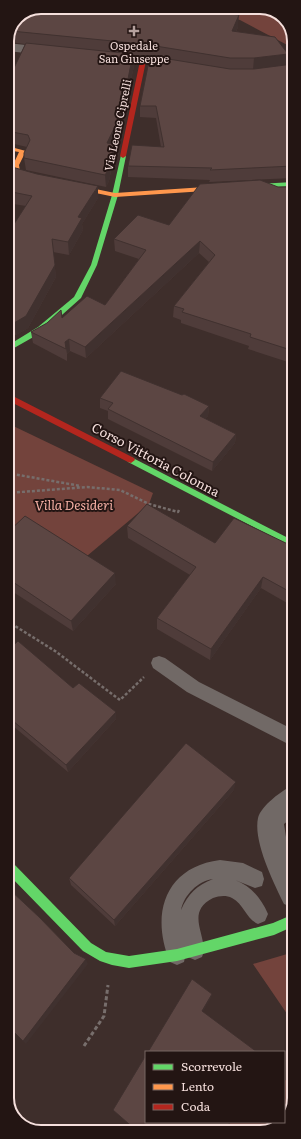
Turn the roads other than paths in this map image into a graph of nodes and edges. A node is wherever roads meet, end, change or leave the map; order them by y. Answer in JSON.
{"nodes":[{"id":1,"x":14,"y":47,"type":"edge"},
{"id":2,"x":22,"y":48,"type":"junction"},
{"id":3,"x":67,"y":53,"type":"edge"},
{"id":4,"x":128,"y":59,"type":"edge"},
{"id":5,"x":17,"y":61,"type":"edge"},
{"id":6,"x":143,"y":61,"type":"junction"},
{"id":7,"x":157,"y":64,"type":"edge"},
{"id":8,"x":14,"y":149,"type":"edge"},
{"id":9,"x":287,"y":184,"type":"edge"},
{"id":10,"x":256,"y":185,"type":"junction"},
{"id":11,"x":287,"y":194,"type":"edge"},
{"id":12,"x":116,"y":195,"type":"junction"},
{"id":13,"x":14,"y":346,"type":"edge"},
{"id":14,"x":14,"y":400,"type":"edge"},
{"id":15,"x":287,"y":541,"type":"edge"},
{"id":16,"x":159,"y":663,"type":"road end"},
{"id":17,"x":287,"y":735,"type":"edge"},
{"id":18,"x":287,"y":804,"type":"edge"},
{"id":19,"x":14,"y":872,"type":"edge"},
{"id":20,"x":255,"y":879,"type":"dead end"},
{"id":21,"x":287,"y":880,"type":"edge"},
{"id":22,"x":258,"y":914,"type":"dead end"},
{"id":23,"x":287,"y":923,"type":"edge"},
{"id":24,"x":195,"y":950,"type":"junction"},
{"id":25,"x":177,"y":955,"type":"junction"}],
"edges":[{"from":1,"to":2,"type":"street"},
{"from":2,"to":3,"type":"street"},
{"from":2,"to":5,"type":"street"},
{"from":4,"to":6,"type":"street"},
{"from":6,"to":7,"type":"street"},
{"from":6,"to":12,"type":"street","name":"Via Leone Ciprelli"},
{"from":8,"to":12,"type":"street"},
{"from":9,"to":10,"type":"street"},
{"from":10,"to":11,"type":"lane"},
{"from":10,"to":12,"type":"street"},
{"from":12,"to":13,"type":"street","name":"Via Leone Ciprelli"},
{"from":14,"to":15,"type":"street","name":"Corso Vittoria Colonna"},
{"from":16,"to":17,"type":"lane"},
{"from":18,"to":21,"type":"street"},
{"from":19,"to":25,"type":"street"},
{"from":20,"to":25,"type":"lane"},
{"from":22,"to":24,"type":"lane"},
{"from":23,"to":24,"type":"street"},
{"from":24,"to":25,"type":"street"}]}
